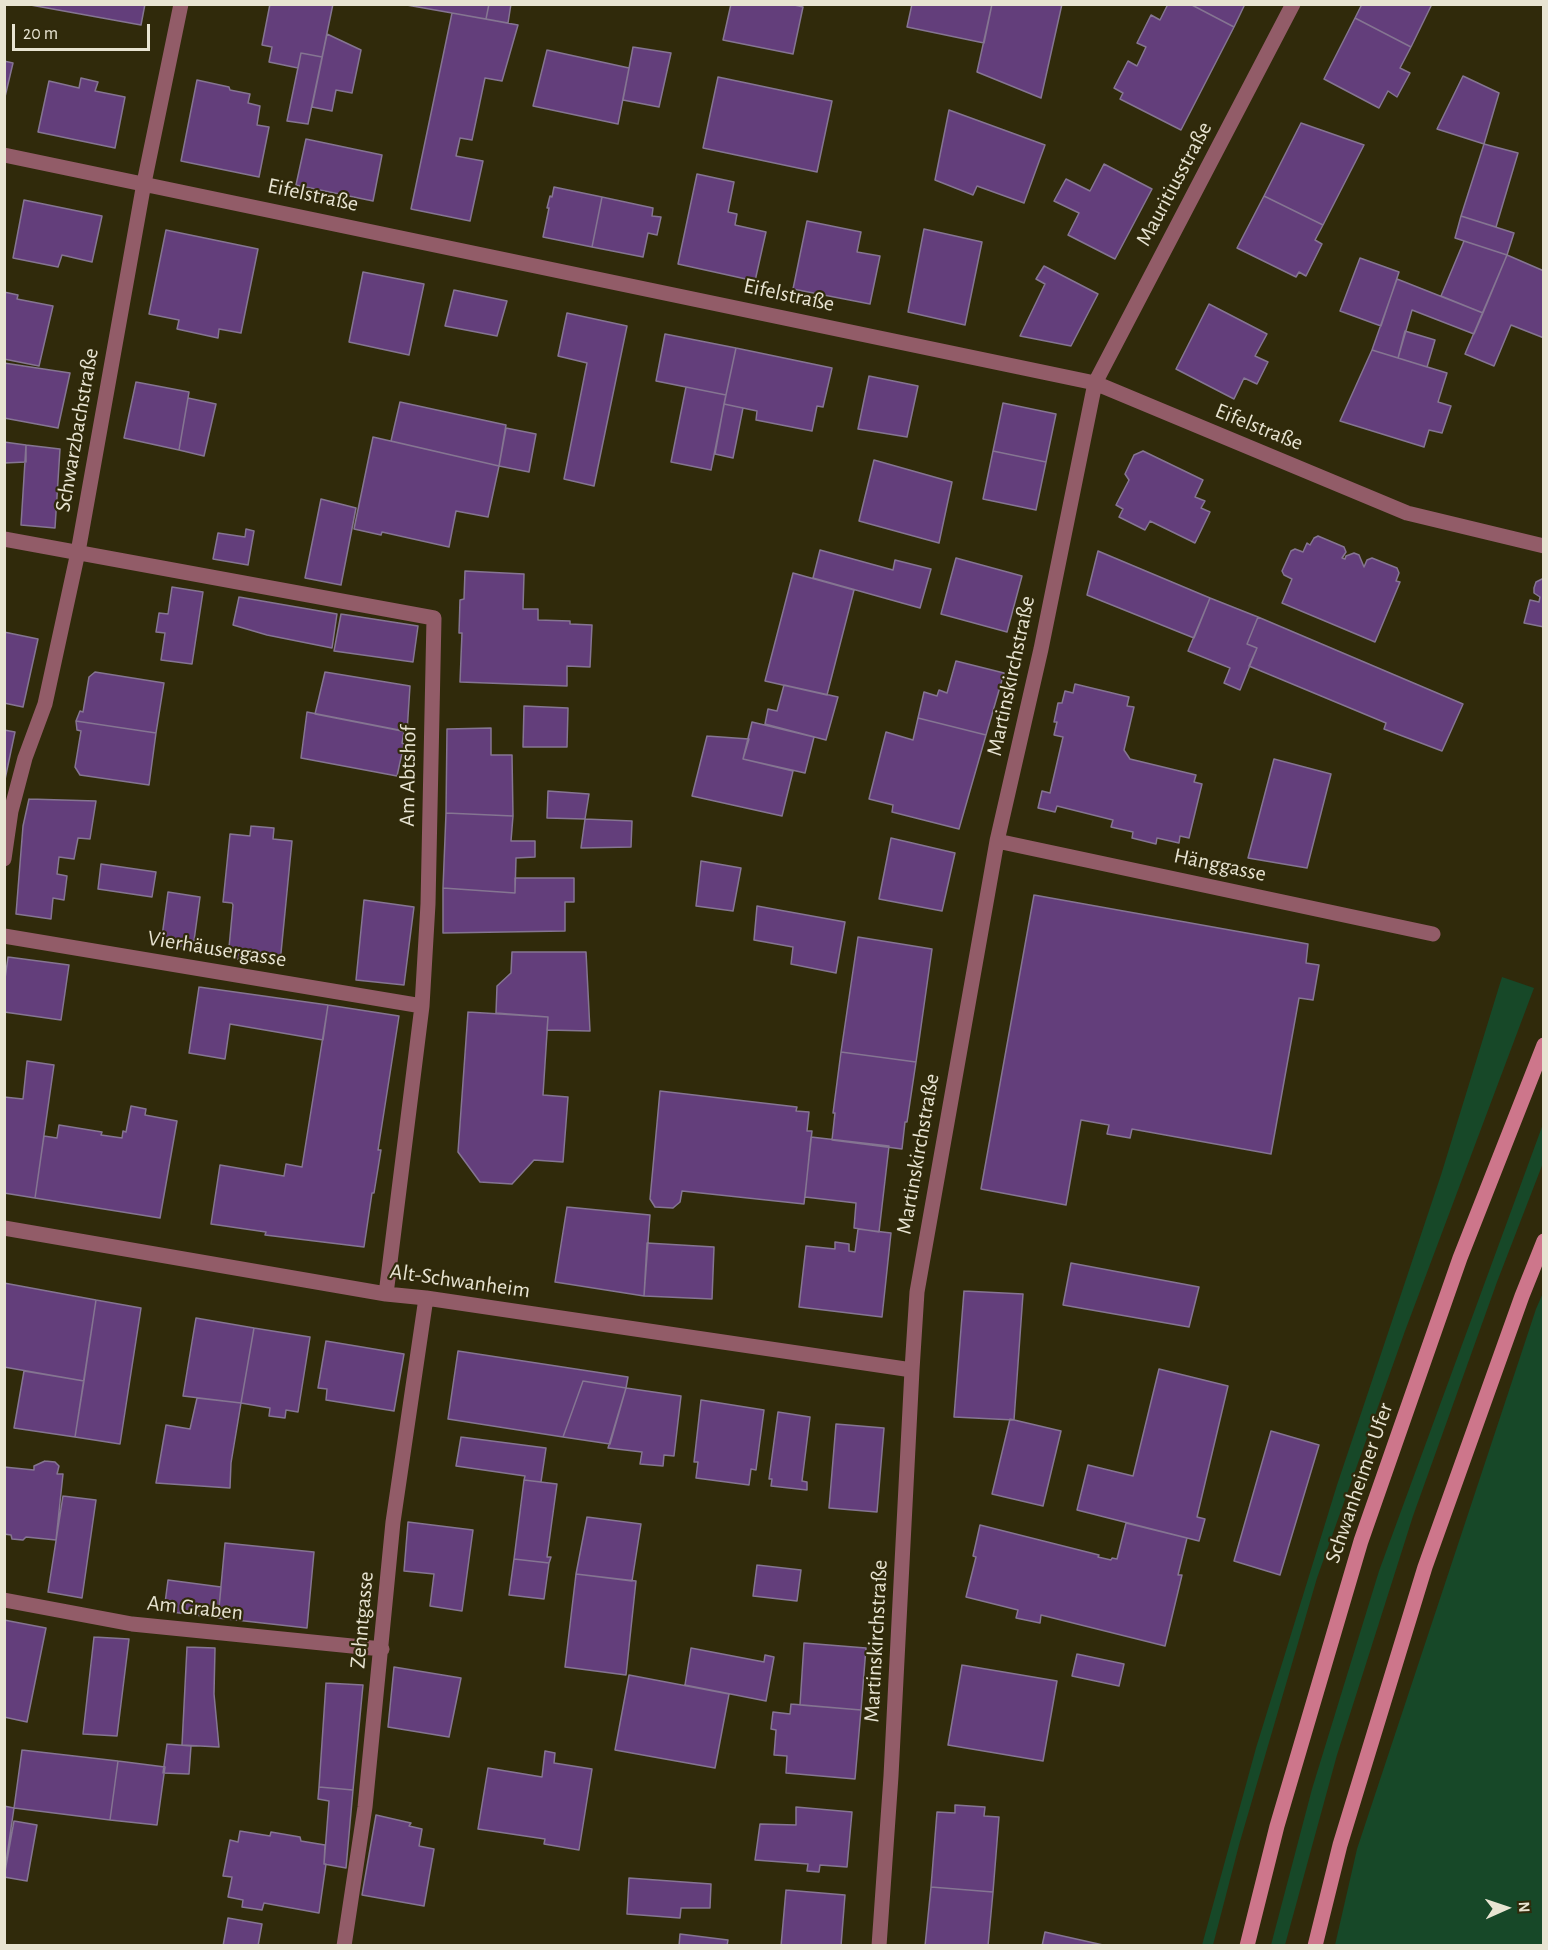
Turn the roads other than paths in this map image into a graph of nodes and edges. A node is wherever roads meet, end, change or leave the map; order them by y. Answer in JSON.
{"nodes":[{"id":1,"x":181,"y":4,"type":"edge"},
{"id":2,"x":1293,"y":4,"type":"edge"},
{"id":3,"x":4,"y":155,"type":"edge"},
{"id":4,"x":144,"y":183,"type":"junction"},
{"id":5,"x":1095,"y":383,"type":"junction"},
{"id":6,"x":4,"y":540,"type":"edge"},
{"id":7,"x":1544,"y":546,"type":"edge"},
{"id":8,"x":78,"y":552,"type":"junction"},
{"id":9,"x":8,"y":811,"type":"edge"},
{"id":10,"x":997,"y":841,"type":"junction"},
{"id":11,"x":4,"y":860,"type":"edge"},
{"id":12,"x":1433,"y":934,"type":"dead end"},
{"id":13,"x":4,"y":936,"type":"edge"},
{"id":14,"x":422,"y":1006,"type":"junction"},
{"id":15,"x":1544,"y":1044,"type":"edge"},
{"id":16,"x":4,"y":1228,"type":"edge"},
{"id":17,"x":1544,"y":1241,"type":"edge"},
{"id":18,"x":386,"y":1294,"type":"junction"},
{"id":19,"x":426,"y":1298,"type":"junction"},
{"id":20,"x":912,"y":1370,"type":"junction"},
{"id":21,"x":4,"y":1600,"type":"edge"},
{"id":22,"x":382,"y":1649,"type":"junction"},
{"id":23,"x":344,"y":1946,"type":"edge"},
{"id":24,"x":879,"y":1946,"type":"edge"},
{"id":25,"x":1247,"y":1946,"type":"edge"},
{"id":26,"x":1315,"y":1946,"type":"edge"}],
"edges":[{"from":1,"to":4,"type":"street","name":"Schwarzbachstraße"},
{"from":2,"to":5,"type":"street","name":"Mauritiusstraße"},
{"from":3,"to":4,"type":"street","name":"Eifelstraße"},
{"from":4,"to":5,"type":"street","name":"Eifelstraße"},
{"from":4,"to":8,"type":"street","name":"Schwarzbachstraße"},
{"from":5,"to":7,"type":"street","name":"Eifelstraße"},
{"from":5,"to":10,"type":"street","name":"Martinskirchstraße"},
{"from":6,"to":8,"type":"street"},
{"from":8,"to":9,"type":"street","name":"Schwarzbachstraße"},
{"from":8,"to":14,"type":"street","name":"Am Abtshof"},
{"from":9,"to":11,"type":"street","name":"Schwarzbachstraße"},
{"from":10,"to":12,"type":"street","name":"Hänggasse"},
{"from":10,"to":20,"type":"street","name":"Martinskirchstraße"},
{"from":13,"to":14,"type":"street","name":"Vierhäusergasse"},
{"from":14,"to":18,"type":"street","name":"Am Abtshof"},
{"from":15,"to":25,"type":"main road","name":"Schwanheimer Ufer"},
{"from":16,"to":18,"type":"street","name":"Alt-Schwanheim"},
{"from":17,"to":26,"type":"main road"},
{"from":18,"to":19,"type":"street","name":"Alt-Schwanheim"},
{"from":19,"to":20,"type":"street","name":"Alt-Schwanheim"},
{"from":19,"to":22,"type":"street","name":"Zehntgasse"},
{"from":20,"to":24,"type":"street","name":"Martinskirchstraße"},
{"from":21,"to":22,"type":"street","name":"Am Graben"},
{"from":22,"to":23,"type":"street","name":"Zehntgasse"}]}
